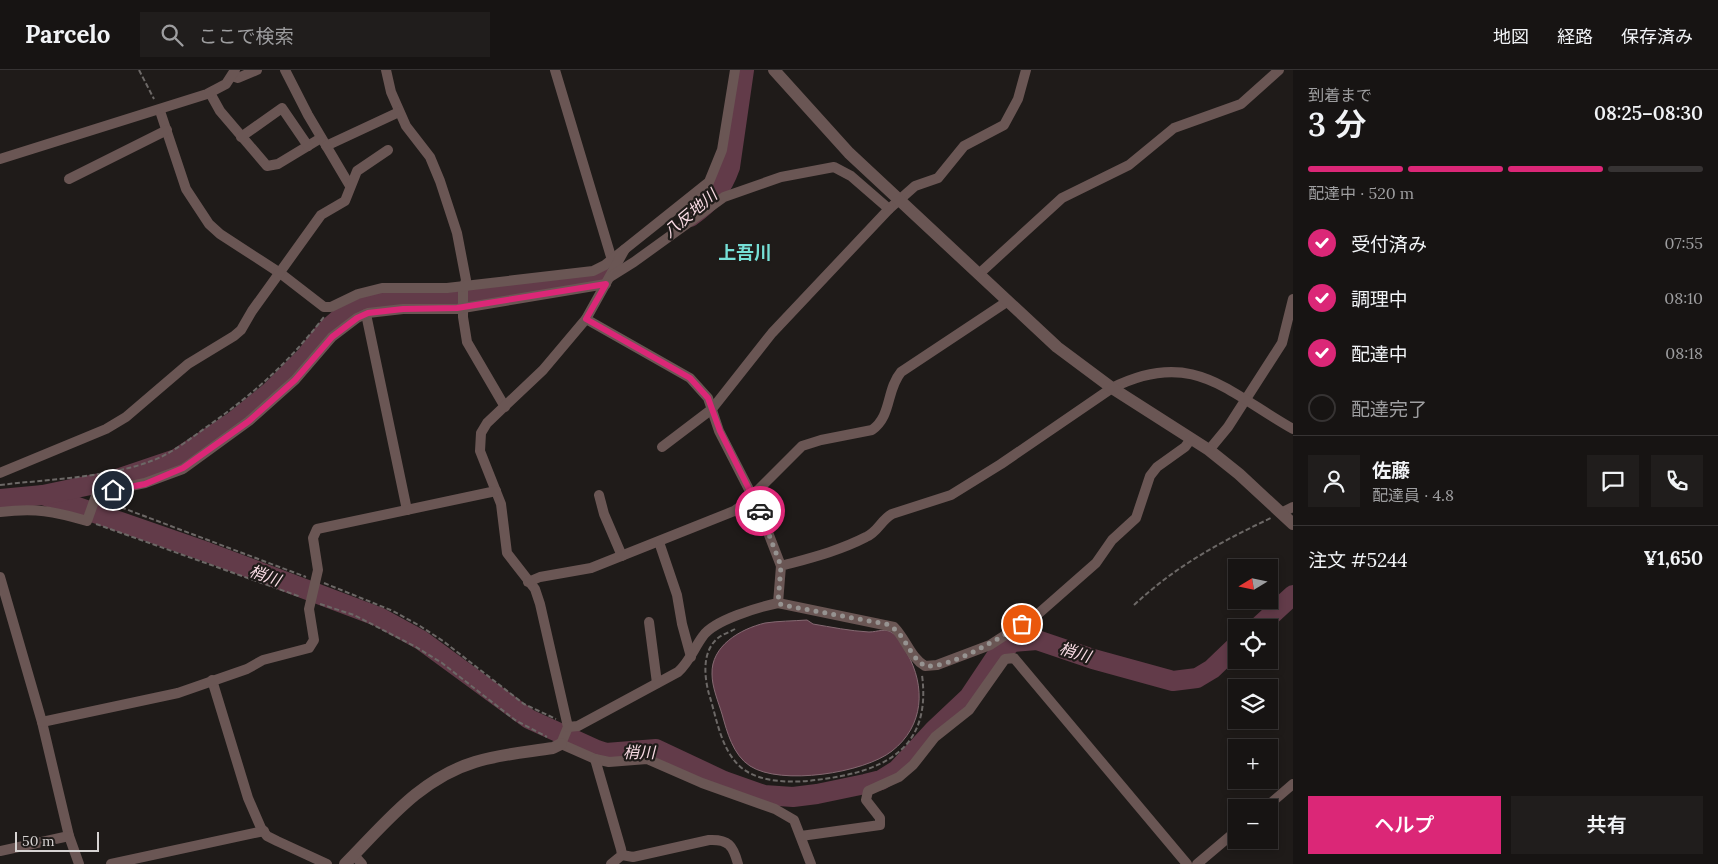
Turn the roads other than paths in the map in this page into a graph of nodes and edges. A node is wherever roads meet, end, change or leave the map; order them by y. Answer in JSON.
{"nodes":[{"id":1,"x":257,"y":70,"type":"edge"},
{"id":2,"x":285,"y":70,"type":"edge"},
{"id":3,"x":386,"y":70,"type":"edge"},
{"id":4,"x":555,"y":70,"type":"edge"},
{"id":5,"x":735,"y":70,"type":"edge"},
{"id":6,"x":774,"y":70,"type":"edge"},
{"id":7,"x":1026,"y":70,"type":"edge"},
{"id":8,"x":1279,"y":70,"type":"edge"},
{"id":9,"x":234,"y":73,"type":"edge"},
{"id":10,"x":210,"y":93,"type":"junction"},
{"id":11,"x":160,"y":111,"type":"junction"},
{"id":12,"x":399,"y":112,"type":"junction"},
{"id":13,"x":167,"y":130,"type":"junction"},
{"id":14,"x":241,"y":137,"type":"junction"},
{"id":15,"x":323,"y":142,"type":"junction"},
{"id":16,"x":308,"y":146,"type":"junction"},
{"id":17,"x":388,"y":150,"type":"dead end"},
{"id":18,"x":0,"y":159,"type":"edge"},
{"id":19,"x":69,"y":179,"type":"dead end"},
{"id":20,"x":350,"y":186,"type":"junction"},
{"id":21,"x":893,"y":204,"type":"junction"},
{"id":22,"x":624,"y":249,"type":"junction"},
{"id":23,"x":612,"y":260,"type":"junction"},
{"id":24,"x":280,"y":273,"type":"junction"},
{"id":25,"x":980,"y":273,"type":"junction"},
{"id":26,"x":608,"y":280,"type":"junction"},
{"id":27,"x":465,"y":286,"type":"junction"},
{"id":28,"x":1293,"y":300,"type":"edge"},
{"id":29,"x":1008,"y":301,"type":"junction"},
{"id":30,"x":464,"y":308,"type":"junction"},
{"id":31,"x":1291,"y":312,"type":"edge"},
{"id":32,"x":366,"y":314,"type":"junction"},
{"id":33,"x":586,"y":319,"type":"junction"},
{"id":34,"x":1112,"y":388,"type":"junction"},
{"id":35,"x":1246,"y":400,"type":"junction"},
{"id":36,"x":505,"y":407,"type":"junction"},
{"id":37,"x":712,"y":408,"type":"junction"},
{"id":38,"x":1293,"y":428,"type":"edge"},
{"id":39,"x":1191,"y":439,"type":"junction"},
{"id":40,"x":662,"y":447,"type":"dead end"},
{"id":41,"x":1209,"y":450,"type":"junction"},
{"id":42,"x":0,"y":473,"type":"edge"},
{"id":43,"x":496,"y":491,"type":"junction"},
{"id":44,"x":599,"y":495,"type":"dead end"},
{"id":45,"x":753,"y":496,"type":"junction"},
{"id":46,"x":406,"y":510,"type":"junction"},
{"id":47,"x":1287,"y":510,"type":"edge"},
{"id":48,"x":0,"y":512,"type":"edge"},
{"id":49,"x":1293,"y":524,"type":"edge"},
{"id":50,"x":659,"y":542,"type":"junction"},
{"id":51,"x":622,"y":556,"type":"junction"},
{"id":52,"x":781,"y":566,"type":"junction"},
{"id":53,"x":0,"y":576,"type":"edge"},
{"id":54,"x":528,"y":582,"type":"junction"},
{"id":55,"x":778,"y":603,"type":"junction"},
{"id":56,"x":649,"y":622,"type":"dead end"},
{"id":57,"x":691,"y":657,"type":"junction"},
{"id":58,"x":212,"y":680,"type":"junction"},
{"id":59,"x":657,"y":683,"type":"junction"},
{"id":60,"x":42,"y":722,"type":"junction"},
{"id":61,"x":568,"y":728,"type":"junction"},
{"id":62,"x":562,"y":742,"type":"junction"},
{"id":63,"x":596,"y":759,"type":"junction"},
{"id":64,"x":1293,"y":784,"type":"edge"},
{"id":65,"x":1276,"y":799,"type":"edge"},
{"id":66,"x":264,"y":831,"type":"junction"},
{"id":67,"x":69,"y":836,"type":"junction"},
{"id":68,"x":801,"y":836,"type":"junction"},
{"id":69,"x":1228,"y":838,"type":"edge"},
{"id":70,"x":0,"y":851,"type":"edge"},
{"id":71,"x":622,"y":856,"type":"junction"},
{"id":72,"x":354,"y":861,"type":"edge"},
{"id":73,"x":809,"y":863,"type":"edge"},
{"id":74,"x":79,"y":864,"type":"edge"},
{"id":75,"x":111,"y":864,"type":"edge"},
{"id":76,"x":327,"y":864,"type":"edge"},
{"id":77,"x":610,"y":864,"type":"edge"},
{"id":78,"x":738,"y":864,"type":"edge"},
{"id":79,"x":1187,"y":864,"type":"edge"},
{"id":80,"x":1197,"y":864,"type":"edge"}],
"edges":[{"from":1,"to":9,"type":"street"},
{"from":2,"to":15,"type":"street"},
{"from":3,"to":12,"type":"street"},
{"from":4,"to":23,"type":"street"},
{"from":5,"to":22,"type":"street"},
{"from":6,"to":21,"type":"street"},
{"from":7,"to":21,"type":"street"},
{"from":8,"to":25,"type":"street"},
{"from":9,"to":10,"type":"street"},
{"from":10,"to":11,"type":"street"},
{"from":10,"to":14,"type":"street"},
{"from":11,"to":13,"type":"street"},
{"from":11,"to":18,"type":"street"},
{"from":12,"to":15,"type":"street"},
{"from":12,"to":27,"type":"street"},
{"from":13,"to":19,"type":"street"},
{"from":13,"to":24,"type":"street"},
{"from":14,"to":16,"type":"street"},
{"from":14,"to":16,"type":"street"},
{"from":15,"to":16,"type":"street"},
{"from":15,"to":20,"type":"street"},
{"from":17,"to":20,"type":"street"},
{"from":20,"to":24,"type":"street"},
{"from":21,"to":25,"type":"street"},
{"from":21,"to":26,"type":"street"},
{"from":21,"to":37,"type":"street"},
{"from":22,"to":23,"type":"street"},
{"from":22,"to":26,"type":"street"},
{"from":23,"to":27,"type":"street"},
{"from":24,"to":27,"type":"street"},
{"from":24,"to":42,"type":"street"},
{"from":25,"to":29,"type":"street"},
{"from":26,"to":30,"type":"street"},
{"from":26,"to":33,"type":"street"},
{"from":27,"to":30,"type":"street"},
{"from":28,"to":31,"type":"street"},
{"from":29,"to":34,"type":"street"},
{"from":29,"to":45,"type":"street"},
{"from":30,"to":32,"type":"street"},
{"from":30,"to":36,"type":"street"},
{"from":31,"to":35,"type":"street"},
{"from":32,"to":46,"type":"street"},
{"from":32,"to":48,"type":"street"},
{"from":33,"to":36,"type":"street"},
{"from":33,"to":37,"type":"street"},
{"from":34,"to":35,"type":"street"},
{"from":34,"to":39,"type":"street"},
{"from":34,"to":52,"type":"street"},
{"from":35,"to":38,"type":"street"},
{"from":35,"to":41,"type":"street"},
{"from":36,"to":43,"type":"street"},
{"from":37,"to":40,"type":"street"},
{"from":37,"to":45,"type":"street"},
{"from":39,"to":41,"type":"street"},
{"from":39,"to":55,"type":"street"},
{"from":41,"to":47,"type":"street"},
{"from":43,"to":46,"type":"street"},
{"from":43,"to":54,"type":"street"},
{"from":44,"to":51,"type":"street"},
{"from":45,"to":50,"type":"street"},
{"from":45,"to":52,"type":"street"},
{"from":46,"to":58,"type":"street"},
{"from":47,"to":49,"type":"street"},
{"from":50,"to":51,"type":"street"},
{"from":50,"to":57,"type":"street"},
{"from":51,"to":54,"type":"street"},
{"from":52,"to":55,"type":"street"},
{"from":53,"to":60,"type":"street"},
{"from":54,"to":61,"type":"street"},
{"from":55,"to":57,"type":"street"},
{"from":56,"to":59,"type":"street"},
{"from":57,"to":59,"type":"street"},
{"from":58,"to":60,"type":"street"},
{"from":58,"to":66,"type":"street"},
{"from":59,"to":61,"type":"street"},
{"from":60,"to":67,"type":"street"},
{"from":61,"to":62,"type":"street"},
{"from":62,"to":63,"type":"street"},
{"from":62,"to":72,"type":"street"},
{"from":63,"to":68,"type":"street"},
{"from":63,"to":71,"type":"street"},
{"from":64,"to":65,"type":"street"},
{"from":66,"to":75,"type":"street"},
{"from":66,"to":76,"type":"street"},
{"from":67,"to":70,"type":"street"},
{"from":67,"to":74,"type":"street"},
{"from":68,"to":73,"type":"street"},
{"from":68,"to":79,"type":"street"},
{"from":69,"to":80,"type":"street"},
{"from":71,"to":77,"type":"street"},
{"from":71,"to":78,"type":"street"}]}
